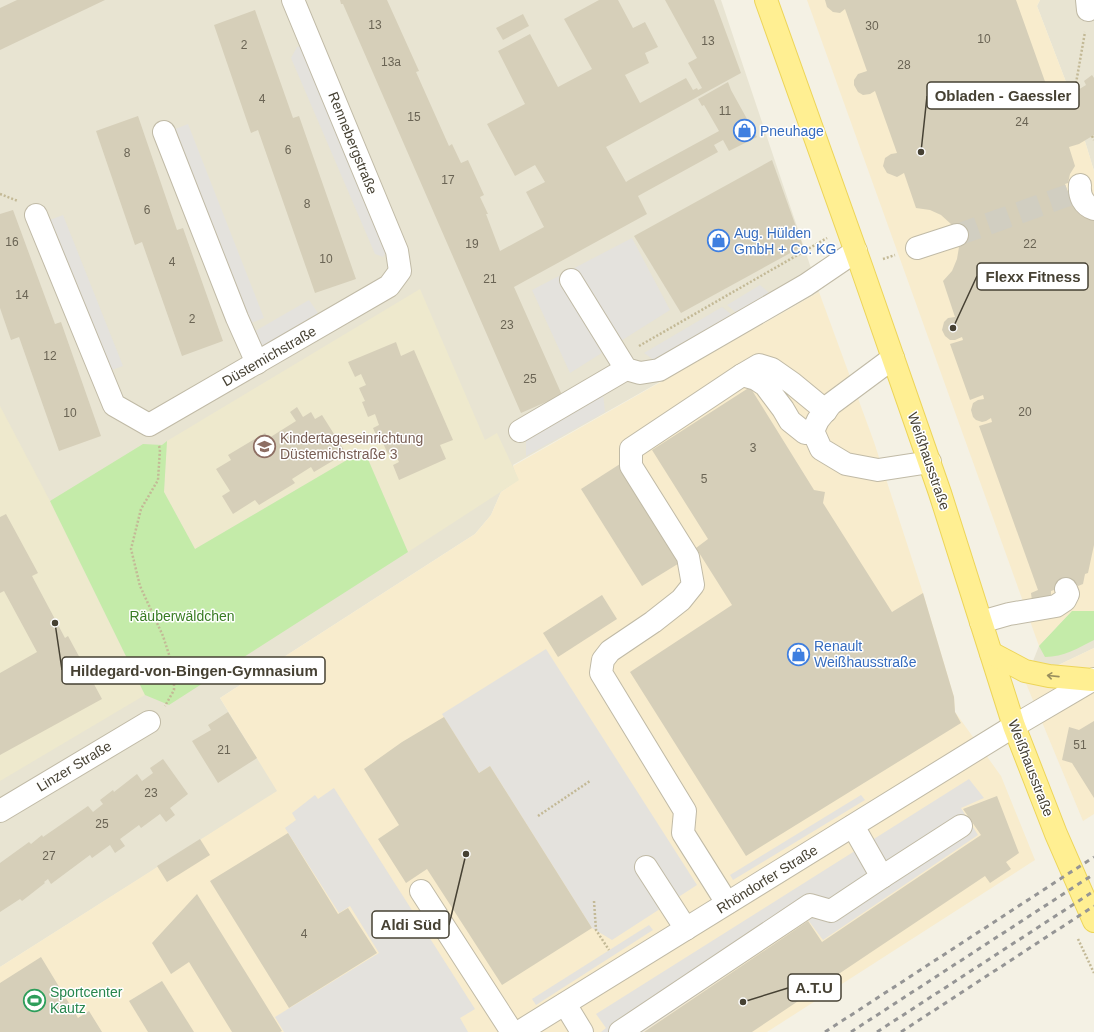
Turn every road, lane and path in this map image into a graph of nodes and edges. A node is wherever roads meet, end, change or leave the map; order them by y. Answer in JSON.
{"nodes":[{"id":1,"x":293,"y":0,"type":"edge"},
{"id":2,"x":766,"y":0,"type":"edge"},
{"id":3,"x":1088,"y":5,"type":"edge"},
{"id":4,"x":1076,"y":91,"type":"dead end"},
{"id":5,"x":164,"y":132,"type":"dead end"},
{"id":6,"x":1092,"y":136,"type":"dead end"},
{"id":7,"x":1094,"y":140,"type":"edge"},
{"id":8,"x":1081,"y":186,"type":"dead end"},
{"id":9,"x":1094,"y":209,"type":"edge"},
{"id":10,"x":36,"y":215,"type":"dead end"},
{"id":11,"x":846,"y":226,"type":"junction"},
{"id":12,"x":958,"y":235,"type":"tunnel mouth"},
{"id":13,"x":917,"y":248,"type":"dead end"},
{"id":14,"x":856,"y":251,"type":"junction"},
{"id":15,"x":570,"y":280,"type":"dead end"},
{"id":16,"x":389,"y":286,"type":"joint"},
{"id":17,"x":893,"y":358,"type":"junction"},
{"id":18,"x":257,"y":363,"type":"junction"},
{"id":19,"x":623,"y":363,"type":"junction"},
{"id":20,"x":742,"y":375,"type":"junction"},
{"id":21,"x":826,"y":411,"type":"junction"},
{"id":22,"x":149,"y":425,"type":"junction"},
{"id":23,"x":520,"y":431,"type":"dead end"},
{"id":24,"x":813,"y":431,"type":"junction"},
{"id":25,"x":930,"y":462,"type":"junction"},
{"id":26,"x":1066,"y":589,"type":"dead end"},
{"id":27,"x":981,"y":622,"type":"junction"},
{"id":28,"x":991,"y":653,"type":"junction"},
{"id":29,"x":1093,"y":679,"type":"edge"},
{"id":30,"x":149,"y":722,"type":"joint"},
{"id":31,"x":1014,"y":726,"type":"junction"},
{"id":32,"x":590,"y":781,"type":"dead end"},
{"id":33,"x":0,"y":811,"type":"edge"},
{"id":34,"x":538,"y":816,"type":"dead end"},
{"id":35,"x":853,"y":826,"type":"junction"},
{"id":36,"x":961,"y":826,"type":"dead end"},
{"id":37,"x":646,"y":867,"type":"dead end"},
{"id":38,"x":882,"y":877,"type":"junction"},
{"id":39,"x":421,"y":891,"type":"dead end"},
{"id":40,"x":594,"y":901,"type":"dead end"},
{"id":41,"x":728,"y":903,"type":"junction"},
{"id":42,"x":1094,"y":921,"type":"edge"},
{"id":43,"x":686,"y":929,"type":"junction"},
{"id":44,"x":621,"y":969,"type":"junction"},
{"id":45,"x":565,"y":1004,"type":"junction"},
{"id":46,"x":512,"y":1032,"type":"edge"},
{"id":47,"x":519,"y":1032,"type":"edge"},
{"id":48,"x":582,"y":1032,"type":"edge"},
{"id":49,"x":620,"y":1032,"type":"edge"}],
"edges":[{"from":1,"to":16,"type":"street","name":"Rennebergstraße"},
{"from":2,"to":11,"type":"main road","name":"Weißhausstraße"},
{"from":3,"to":4,"type":"path"},
{"from":5,"to":18,"type":"street"},
{"from":6,"to":7,"type":"path"},
{"from":8,"to":9,"type":"street"},
{"from":10,"to":22,"type":"street"},
{"from":11,"to":14,"type":"main road","name":"Weißhausstraße"},
{"from":11,"to":19,"type":"path"},
{"from":12,"to":13,"type":"street"},
{"from":14,"to":17,"type":"main road","name":"Weißhausstraße"},
{"from":14,"to":19,"type":"street"},
{"from":15,"to":19,"type":"street"},
{"from":16,"to":18,"type":"street","name":"Düstemichstraße"},
{"from":17,"to":21,"type":"street"},
{"from":17,"to":25,"type":"main road","name":"Weißhausstraße"},
{"from":18,"to":22,"type":"street","name":"Düstemichstraße"},
{"from":19,"to":23,"type":"street"},
{"from":20,"to":21,"type":"street"},
{"from":20,"to":24,"type":"street"},
{"from":20,"to":41,"type":"street"},
{"from":21,"to":24,"type":"street"},
{"from":22,"to":30,"type":"path"},
{"from":24,"to":25,"type":"street"},
{"from":25,"to":27,"type":"main road","name":"Weißhausstraße"},
{"from":26,"to":27,"type":"street"},
{"from":27,"to":28,"type":"main road","name":"Weißhausstraße"},
{"from":29,"to":28,"type":"main road","one_way":true},
{"from":28,"to":31,"type":"main road","name":"Weißhausstraße"},
{"from":29,"to":31,"type":"street","name":"Rhöndorfer Straße"},
{"from":30,"to":33,"type":"street","name":"Linzer Straße"},
{"from":31,"to":35,"type":"street","name":"Rhöndorfer Straße"},
{"from":31,"to":42,"type":"main road","name":"Weißhausstraße"},
{"from":32,"to":34,"type":"path"},
{"from":35,"to":38,"type":"street"},
{"from":35,"to":41,"type":"street","name":"Rhöndorfer Straße"},
{"from":36,"to":38,"type":"street"},
{"from":37,"to":43,"type":"street"},
{"from":38,"to":49,"type":"street"},
{"from":39,"to":46,"type":"street"},
{"from":40,"to":44,"type":"path"},
{"from":41,"to":43,"type":"street","name":"Rhöndorfer Straße"},
{"from":43,"to":44,"type":"street","name":"Rhöndorfer Straße"},
{"from":44,"to":45,"type":"street","name":"Rhöndorfer Straße"},
{"from":45,"to":47,"type":"street","name":"Rhöndorfer Straße"},
{"from":45,"to":48,"type":"street"}]}
